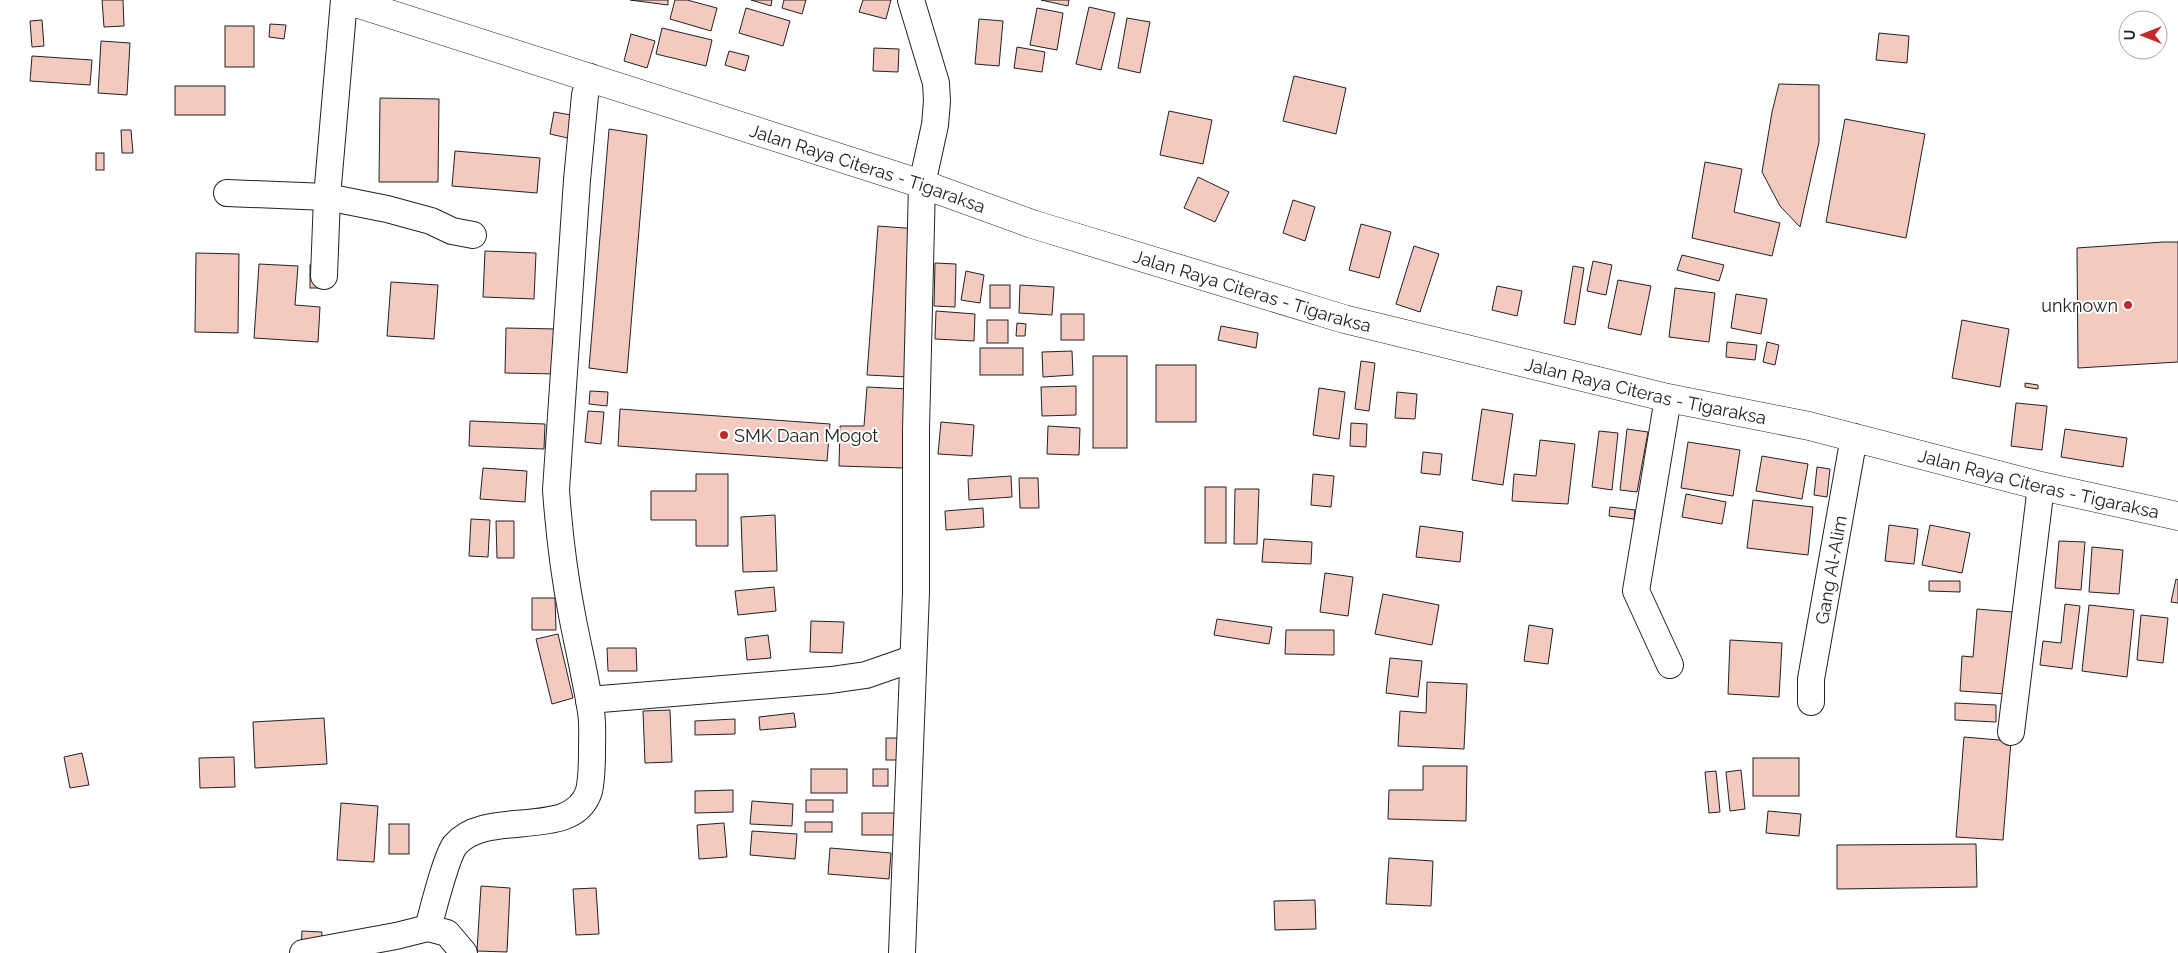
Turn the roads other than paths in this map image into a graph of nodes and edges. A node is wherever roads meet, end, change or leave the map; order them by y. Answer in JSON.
{"nodes":[{"id":1,"x":345,"y":0,"type":"edge"},
{"id":2,"x":911,"y":0,"type":"edge"},
{"id":3,"x":590,"y":77,"type":"junction"},
{"id":4,"x":922,"y":184,"type":"junction"},
{"id":5,"x":227,"y":193,"type":"dead end"},
{"id":6,"x":327,"y":197,"type":"junction"},
{"id":7,"x":473,"y":235,"type":"dead end"},
{"id":8,"x":324,"y":276,"type":"dead end"},
{"id":9,"x":1668,"y":398,"type":"junction"},
{"id":10,"x":1854,"y":437,"type":"junction"},
{"id":11,"x":2040,"y":486,"type":"junction"},
{"id":12,"x":2178,"y":516,"type":"edge"},
{"id":13,"x":912,"y":659,"type":"junction"},
{"id":14,"x":1670,"y":665,"type":"dead end"},
{"id":15,"x":588,"y":700,"type":"junction"},
{"id":16,"x":1812,"y":702,"type":"dead end"},
{"id":17,"x":2011,"y":732,"type":"dead end"},
{"id":18,"x":428,"y":928,"type":"junction"},
{"id":19,"x":303,"y":953,"type":"edge"},
{"id":20,"x":464,"y":953,"type":"edge"},
{"id":21,"x":902,"y":953,"type":"edge"}],
"edges":[{"from":1,"to":3,"type":"main road","name":"Jalan Raya Citeras - Tigaraksa"},
{"from":1,"to":6,"type":"street"},
{"from":2,"to":4,"type":"street"},
{"from":3,"to":4,"type":"main road","name":"Jalan Raya Citeras - Tigaraksa"},
{"from":3,"to":15,"type":"street"},
{"from":4,"to":9,"type":"main road","name":"Jalan Raya Citeras - Tigaraksa"},
{"from":4,"to":13,"type":"street"},
{"from":5,"to":6,"type":"street"},
{"from":6,"to":7,"type":"street"},
{"from":6,"to":8,"type":"street"},
{"from":9,"to":10,"type":"main road","name":"Jalan Raya Citeras - Tigaraksa"},
{"from":9,"to":14,"type":"street"},
{"from":10,"to":11,"type":"main road","name":"Jalan Raya Citeras - Tigaraksa"},
{"from":10,"to":16,"type":"street","name":"Gang Al-Alim"},
{"from":11,"to":12,"type":"main road","name":"Jalan Raya Citeras - Tigaraksa"},
{"from":11,"to":17,"type":"street"},
{"from":13,"to":15,"type":"street"},
{"from":13,"to":21,"type":"street"},
{"from":15,"to":18,"type":"street"},
{"from":18,"to":19,"type":"street"},
{"from":18,"to":20,"type":"street"}]}
